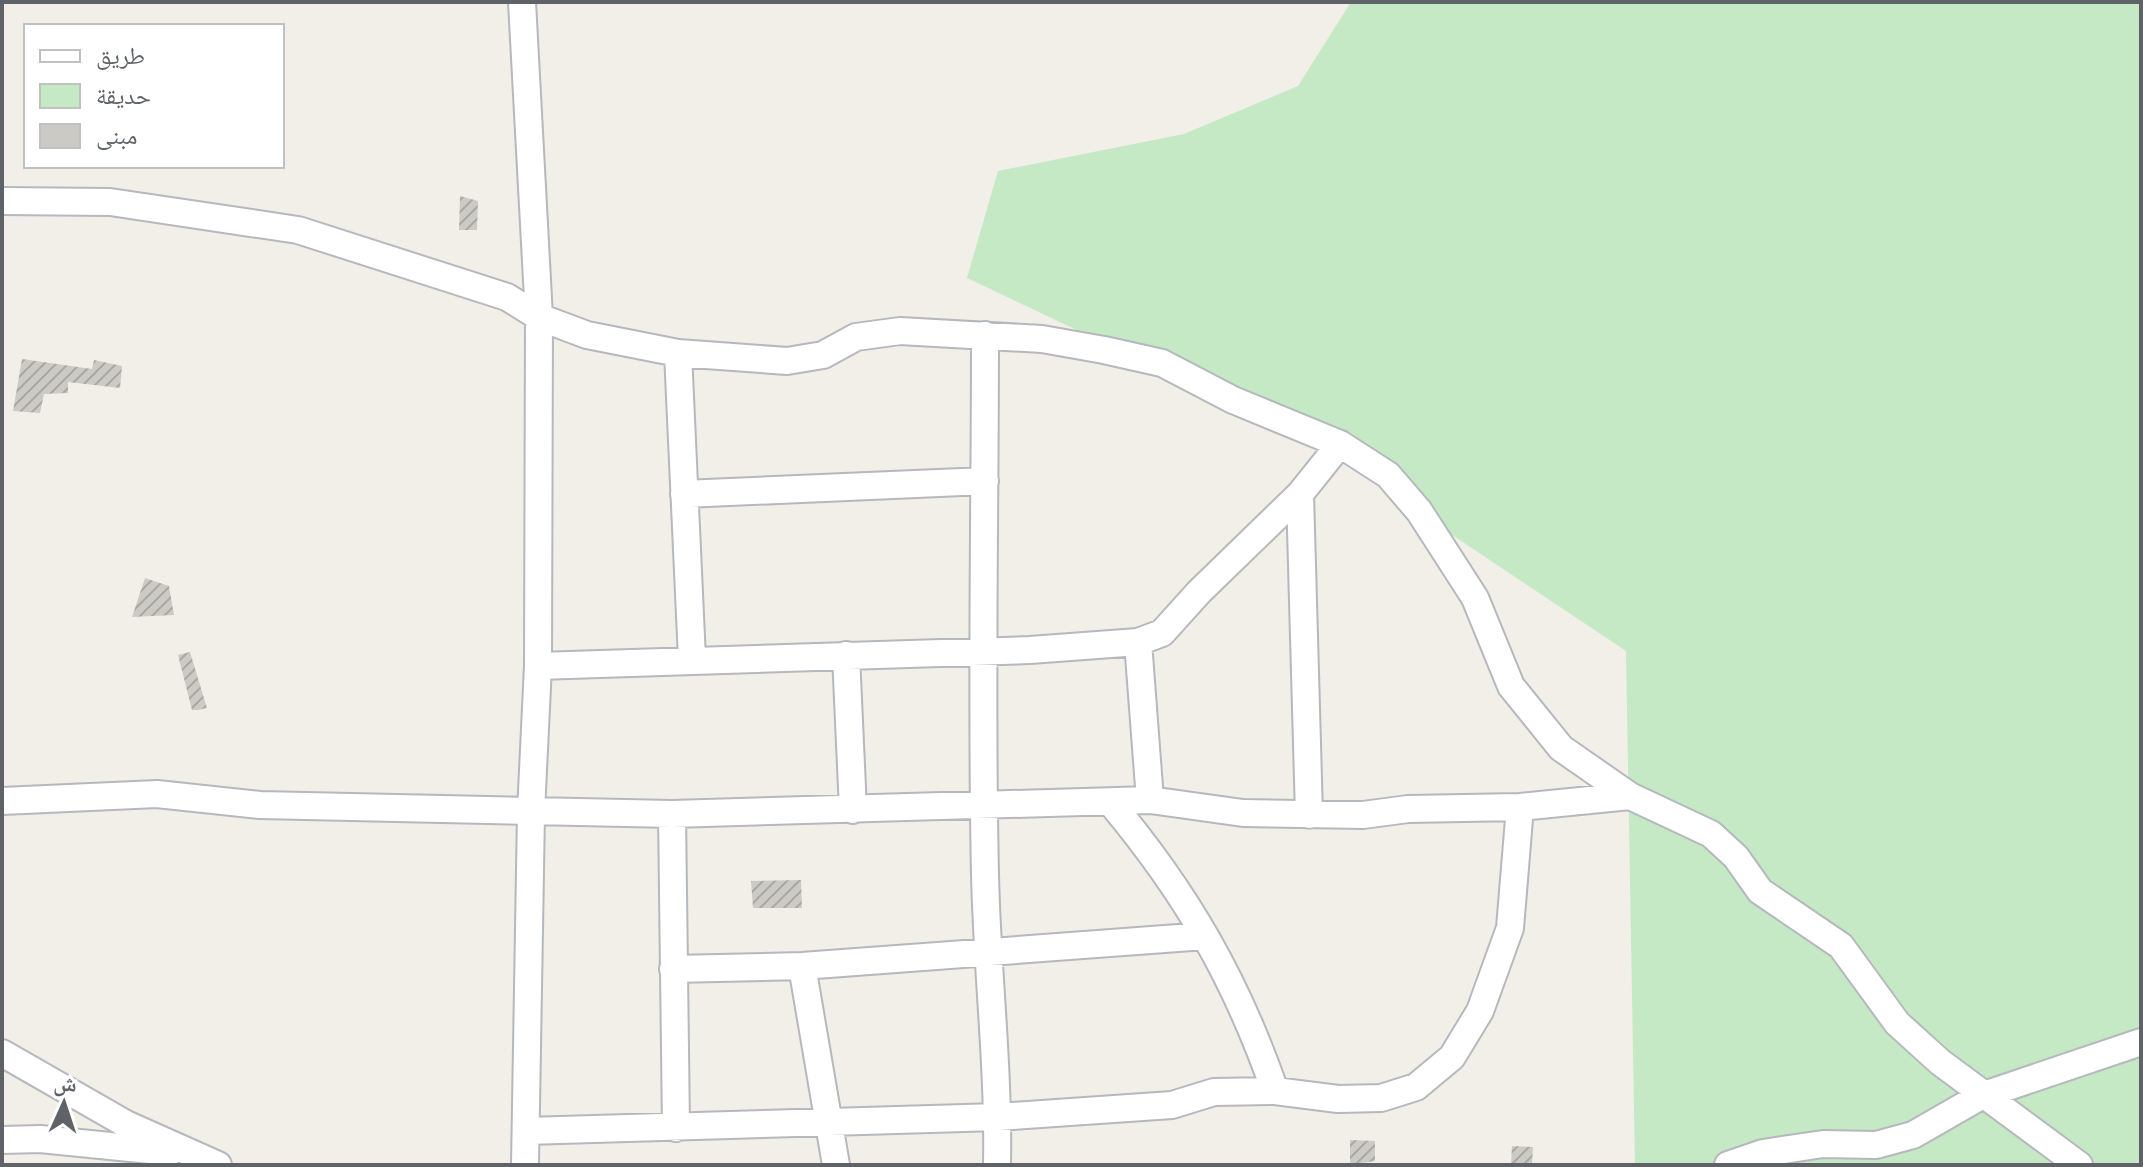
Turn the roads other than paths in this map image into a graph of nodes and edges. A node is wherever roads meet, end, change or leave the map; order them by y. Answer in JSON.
{"nodes":[{"id":1,"x":522,"y":2,"type":"edge"},
{"id":2,"x":2,"y":201,"type":"edge"},
{"id":3,"x":539,"y":317,"type":"junction"},
{"id":4,"x":985,"y":335,"type":"junction"},
{"id":5,"x":678,"y":353,"type":"junction"},
{"id":6,"x":1340,"y":444,"type":"junction"},
{"id":7,"x":985,"y":481,"type":"junction"},
{"id":8,"x":684,"y":494,"type":"junction"},
{"id":9,"x":1300,"y":494,"type":"junction"},
{"id":10,"x":1138,"y":642,"type":"junction"},
{"id":11,"x":985,"y":651,"type":"junction"},
{"id":12,"x":846,"y":655,"type":"junction"},
{"id":13,"x":692,"y":659,"type":"junction"},
{"id":14,"x":538,"y":666,"type":"junction"},
{"id":15,"x":1630,"y":796,"type":"junction"},
{"id":16,"x":1150,"y":800,"type":"junction"},
{"id":17,"x":2,"y":801,"type":"edge"},
{"id":18,"x":1111,"y":803,"type":"junction"},
{"id":19,"x":984,"y":807,"type":"junction"},
{"id":20,"x":1520,"y":807,"type":"junction"},
{"id":21,"x":853,"y":810,"type":"junction"},
{"id":22,"x":531,"y":812,"type":"junction"},
{"id":23,"x":672,"y":814,"type":"junction"},
{"id":24,"x":1309,"y":815,"type":"junction"},
{"id":25,"x":1205,"y":936,"type":"junction"},
{"id":26,"x":987,"y":952,"type":"junction"},
{"id":27,"x":802,"y":966,"type":"junction"},
{"id":28,"x":673,"y":969,"type":"junction"},
{"id":29,"x":2141,"y":1042,"type":"edge"},
{"id":30,"x":2,"y":1053,"type":"edge"},
{"id":31,"x":1275,"y":1091,"type":"junction"},
{"id":32,"x":1981,"y":1096,"type":"junction"},
{"id":33,"x":998,"y":1117,"type":"junction"},
{"id":34,"x":830,"y":1121,"type":"junction"},
{"id":35,"x":676,"y":1128,"type":"junction"},
{"id":36,"x":526,"y":1131,"type":"junction"},
{"id":37,"x":2,"y":1140,"type":"edge"},
{"id":38,"x":206,"y":1160,"type":"edge"},
{"id":39,"x":525,"y":1165,"type":"edge"},
{"id":40,"x":836,"y":1165,"type":"edge"},
{"id":41,"x":997,"y":1165,"type":"edge"},
{"id":42,"x":1728,"y":1165,"type":"edge"},
{"id":43,"x":2079,"y":1165,"type":"edge"}],
"edges":[{"from":1,"to":3,"type":"street"},
{"from":2,"to":3,"type":"street"},
{"from":3,"to":5,"type":"street"},
{"from":3,"to":14,"type":"street"},
{"from":4,"to":5,"type":"street"},
{"from":4,"to":6,"type":"street"},
{"from":4,"to":7,"type":"street"},
{"from":5,"to":8,"type":"street"},
{"from":6,"to":9,"type":"street"},
{"from":6,"to":15,"type":"street"},
{"from":7,"to":8,"type":"street"},
{"from":7,"to":11,"type":"street"},
{"from":8,"to":13,"type":"street"},
{"from":9,"to":10,"type":"street"},
{"from":9,"to":24,"type":"street"},
{"from":10,"to":11,"type":"street"},
{"from":10,"to":16,"type":"street"},
{"from":11,"to":12,"type":"street"},
{"from":11,"to":19,"type":"street"},
{"from":12,"to":13,"type":"street"},
{"from":12,"to":21,"type":"street"},
{"from":13,"to":14,"type":"street"},
{"from":14,"to":22,"type":"street"},
{"from":15,"to":20,"type":"street"},
{"from":15,"to":32,"type":"street"},
{"from":16,"to":18,"type":"street"},
{"from":16,"to":24,"type":"street"},
{"from":17,"to":22,"type":"street"},
{"from":18,"to":19,"type":"street"},
{"from":18,"to":25,"type":"street"},
{"from":19,"to":21,"type":"street"},
{"from":19,"to":26,"type":"street"},
{"from":20,"to":24,"type":"street"},
{"from":20,"to":31,"type":"street"},
{"from":21,"to":23,"type":"street"},
{"from":22,"to":23,"type":"street"},
{"from":22,"to":36,"type":"street"},
{"from":23,"to":28,"type":"street"},
{"from":25,"to":26,"type":"street"},
{"from":25,"to":31,"type":"street"},
{"from":26,"to":27,"type":"street"},
{"from":26,"to":33,"type":"street"},
{"from":27,"to":28,"type":"street"},
{"from":27,"to":34,"type":"street"},
{"from":28,"to":35,"type":"street"},
{"from":29,"to":32,"type":"street"},
{"from":30,"to":38,"type":"street"},
{"from":31,"to":33,"type":"street"},
{"from":32,"to":42,"type":"street"},
{"from":32,"to":43,"type":"street"},
{"from":33,"to":34,"type":"street"},
{"from":33,"to":41,"type":"street"},
{"from":34,"to":35,"type":"street"},
{"from":34,"to":40,"type":"street"},
{"from":35,"to":36,"type":"street"},
{"from":36,"to":39,"type":"street"},
{"from":37,"to":38,"type":"street"}]}
